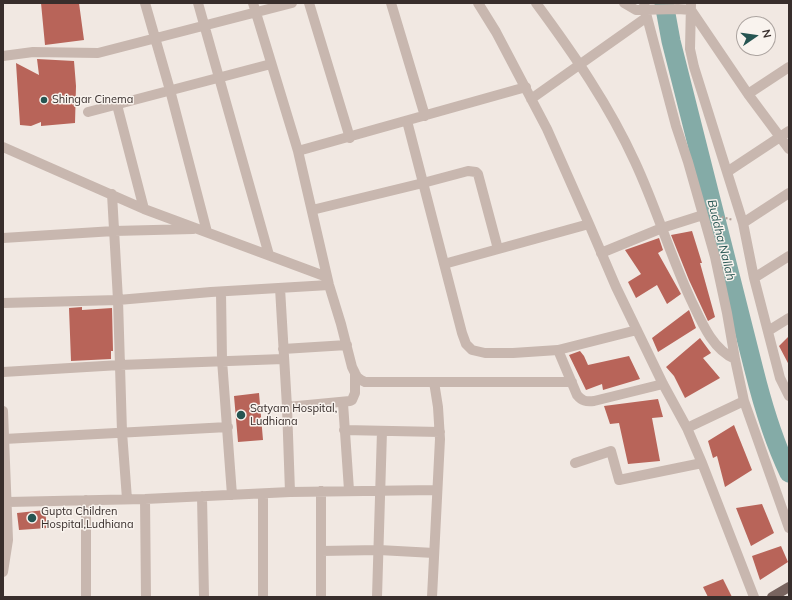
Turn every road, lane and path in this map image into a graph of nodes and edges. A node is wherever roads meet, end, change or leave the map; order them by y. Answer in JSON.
{"nodes":[{"id":1,"x":145,"y":3,"type":"edge"},
{"id":2,"x":198,"y":3,"type":"edge"},
{"id":3,"x":292,"y":3,"type":"edge"},
{"id":4,"x":309,"y":3,"type":"edge"},
{"id":5,"x":392,"y":3,"type":"edge"},
{"id":6,"x":478,"y":3,"type":"edge"},
{"id":7,"x":536,"y":3,"type":"edge"},
{"id":8,"x":624,"y":3,"type":"edge"},
{"id":9,"x":691,"y":7,"type":"edge"},
{"id":10,"x":254,"y":8,"type":"edge"},
{"id":11,"x":647,"y":10,"type":"edge"},
{"id":12,"x":204,"y":26,"type":"junction"},
{"id":13,"x":155,"y":38,"type":"junction"},
{"id":14,"x":3,"y":56,"type":"edge"},
{"id":15,"x":271,"y":64,"type":"junction"},
{"id":16,"x":579,"y":65,"type":"junction"},
{"id":17,"x":789,"y":67,"type":"edge"},
{"id":18,"x":219,"y":78,"type":"junction"},
{"id":19,"x":526,"y":87,"type":"junction"},
{"id":20,"x":170,"y":90,"type":"junction"},
{"id":21,"x":748,"y":94,"type":"junction"},
{"id":22,"x":531,"y":99,"type":"junction"},
{"id":23,"x":117,"y":105,"type":"junction"},
{"id":24,"x":88,"y":112,"type":"dead end"},
{"id":25,"x":424,"y":116,"type":"junction"},
{"id":26,"x":407,"y":121,"type":"junction"},
{"id":27,"x":785,"y":134,"type":"edge"},
{"id":28,"x":350,"y":138,"type":"junction"},
{"id":29,"x":3,"y":147,"type":"edge"},
{"id":30,"x":789,"y":149,"type":"edge"},
{"id":31,"x":298,"y":151,"type":"junction"},
{"id":32,"x":727,"y":172,"type":"junction"},
{"id":33,"x":423,"y":183,"type":"junction"},
{"id":34,"x":789,"y":193,"type":"edge"},
{"id":35,"x":112,"y":194,"type":"junction"},
{"id":36,"x":144,"y":209,"type":"junction"},
{"id":37,"x":312,"y":210,"type":"junction"},
{"id":38,"x":706,"y":215,"type":"junction"},
{"id":39,"x":730,"y":220,"type":"dead end"},
{"id":40,"x":743,"y":223,"type":"junction"},
{"id":41,"x":589,"y":224,"type":"junction"},
{"id":42,"x":662,"y":228,"type":"junction"},
{"id":43,"x":203,"y":230,"type":"junction"},
{"id":44,"x":114,"y":231,"type":"junction"},
{"id":45,"x":3,"y":238,"type":"edge"},
{"id":46,"x":498,"y":249,"type":"junction"},
{"id":47,"x":601,"y":253,"type":"junction"},
{"id":48,"x":268,"y":255,"type":"junction"},
{"id":49,"x":789,"y":256,"type":"edge"},
{"id":50,"x":444,"y":264,"type":"junction"},
{"id":51,"x":754,"y":278,"type":"junction"},
{"id":52,"x":328,"y":281,"type":"junction"},
{"id":53,"x":280,"y":288,"type":"junction"},
{"id":54,"x":221,"y":292,"type":"junction"},
{"id":55,"x":118,"y":300,"type":"junction"},
{"id":56,"x":3,"y":303,"type":"edge"},
{"id":57,"x":789,"y":318,"type":"edge"},
{"id":58,"x":637,"y":330,"type":"junction"},
{"id":59,"x":768,"y":332,"type":"junction"},
{"id":60,"x":347,"y":345,"type":"junction"},
{"id":61,"x":558,"y":350,"type":"junction"},
{"id":62,"x":283,"y":354,"type":"junction"},
{"id":63,"x":734,"y":359,"type":"junction"},
{"id":64,"x":222,"y":360,"type":"junction"},
{"id":65,"x":120,"y":365,"type":"junction"},
{"id":66,"x":3,"y":372,"type":"edge"},
{"id":67,"x":789,"y":372,"type":"edge"},
{"id":68,"x":355,"y":373,"type":"junction"},
{"id":69,"x":780,"y":378,"type":"junction"},
{"id":70,"x":434,"y":382,"type":"junction"},
{"id":71,"x":572,"y":382,"type":"junction"},
{"id":72,"x":663,"y":384,"type":"junction"},
{"id":73,"x":789,"y":396,"type":"edge"},
{"id":74,"x":744,"y":401,"type":"junction"},
{"id":75,"x":343,"y":402,"type":"junction"},
{"id":76,"x":287,"y":407,"type":"junction"},
{"id":77,"x":3,"y":411,"type":"edge"},
{"id":78,"x":228,"y":427,"type":"junction"},
{"id":79,"x":687,"y":428,"type":"junction"},
{"id":80,"x":344,"y":430,"type":"junction"},
{"id":81,"x":382,"y":431,"type":"junction"},
{"id":82,"x":122,"y":432,"type":"junction"},
{"id":83,"x":440,"y":432,"type":"junction"},
{"id":84,"x":4,"y":439,"type":"junction"},
{"id":85,"x":575,"y":463,"type":"dead end"},
{"id":86,"x":702,"y":463,"type":"junction"},
{"id":87,"x":350,"y":490,"type":"junction"},
{"id":88,"x":381,"y":490,"type":"junction"},
{"id":89,"x":437,"y":490,"type":"junction"},
{"id":90,"x":321,"y":491,"type":"junction"},
{"id":91,"x":290,"y":492,"type":"junction"},
{"id":92,"x":232,"y":494,"type":"junction"},
{"id":93,"x":262,"y":494,"type":"junction"},
{"id":94,"x":202,"y":496,"type":"junction"},
{"id":95,"x":145,"y":499,"type":"junction"},
{"id":96,"x":86,"y":500,"type":"junction"},
{"id":97,"x":127,"y":500,"type":"junction"},
{"id":98,"x":8,"y":502,"type":"junction"},
{"id":99,"x":789,"y":528,"type":"edge"},
{"id":100,"x":379,"y":550,"type":"junction"},
{"id":101,"x":321,"y":551,"type":"junction"},
{"id":102,"x":434,"y":553,"type":"junction"},
{"id":103,"x":3,"y":572,"type":"edge"},
{"id":104,"x":789,"y":587,"type":"edge"},
{"id":105,"x":86,"y":597,"type":"edge"},
{"id":106,"x":146,"y":597,"type":"edge"},
{"id":107,"x":204,"y":597,"type":"edge"},
{"id":108,"x":263,"y":597,"type":"edge"},
{"id":109,"x":321,"y":597,"type":"edge"},
{"id":110,"x":377,"y":597,"type":"edge"},
{"id":111,"x":432,"y":597,"type":"edge"},
{"id":112,"x":754,"y":597,"type":"edge"},
{"id":113,"x":772,"y":597,"type":"edge"}],
"edges":[{"from":1,"to":13,"type":"street"},
{"from":2,"to":12,"type":"street"},
{"from":3,"to":10,"type":"street"},
{"from":4,"to":28,"type":"street"},
{"from":5,"to":25,"type":"street"},
{"from":6,"to":19,"type":"street"},
{"from":7,"to":16,"type":"street"},
{"from":8,"to":11,"type":"street"},
{"from":9,"to":11,"type":"street"},
{"from":9,"to":21,"type":"street"},
{"from":9,"to":32,"type":"street"},
{"from":10,"to":12,"type":"street"},
{"from":10,"to":15,"type":"street"},
{"from":11,"to":16,"type":"street"},
{"from":11,"to":38,"type":"street"},
{"from":12,"to":13,"type":"street"},
{"from":12,"to":18,"type":"street"},
{"from":13,"to":14,"type":"street"},
{"from":13,"to":20,"type":"street"},
{"from":15,"to":18,"type":"street"},
{"from":15,"to":31,"type":"street"},
{"from":16,"to":22,"type":"street"},
{"from":16,"to":42,"type":"street"},
{"from":17,"to":21,"type":"street"},
{"from":18,"to":20,"type":"street"},
{"from":18,"to":48,"type":"street"},
{"from":19,"to":22,"type":"street"},
{"from":19,"to":25,"type":"street"},
{"from":20,"to":23,"type":"street"},
{"from":20,"to":43,"type":"street"},
{"from":21,"to":27,"type":"street"},
{"from":22,"to":41,"type":"street"},
{"from":23,"to":24,"type":"street"},
{"from":23,"to":36,"type":"street"},
{"from":25,"to":26,"type":"street"},
{"from":26,"to":28,"type":"street"},
{"from":26,"to":33,"type":"street"},
{"from":27,"to":30,"type":"street"},
{"from":27,"to":32,"type":"street"},
{"from":28,"to":31,"type":"street"},
{"from":29,"to":35,"type":"street"},
{"from":31,"to":37,"type":"street"},
{"from":32,"to":40,"type":"street"},
{"from":33,"to":37,"type":"street"},
{"from":33,"to":46,"type":"street"},
{"from":33,"to":50,"type":"street"},
{"from":34,"to":40,"type":"street"},
{"from":35,"to":36,"type":"street"},
{"from":35,"to":44,"type":"street"},
{"from":36,"to":43,"type":"street"},
{"from":37,"to":52,"type":"street"},
{"from":38,"to":39,"type":"path"},
{"from":38,"to":42,"type":"street"},
{"from":38,"to":63,"type":"street"},
{"from":40,"to":51,"type":"street"},
{"from":41,"to":46,"type":"street"},
{"from":41,"to":47,"type":"street"},
{"from":42,"to":47,"type":"street"},
{"from":42,"to":63,"type":"street"},
{"from":43,"to":44,"type":"street"},
{"from":43,"to":48,"type":"street"},
{"from":44,"to":45,"type":"street"},
{"from":44,"to":55,"type":"street"},
{"from":46,"to":50,"type":"street"},
{"from":47,"to":58,"type":"street"},
{"from":48,"to":52,"type":"street"},
{"from":49,"to":51,"type":"street"},
{"from":50,"to":61,"type":"street"},
{"from":51,"to":59,"type":"street"},
{"from":52,"to":53,"type":"street"},
{"from":52,"to":60,"type":"street"},
{"from":53,"to":54,"type":"street"},
{"from":53,"to":62,"type":"street"},
{"from":54,"to":55,"type":"street"},
{"from":54,"to":64,"type":"street"},
{"from":55,"to":56,"type":"street"},
{"from":55,"to":65,"type":"street"},
{"from":57,"to":59,"type":"street"},
{"from":58,"to":61,"type":"street"},
{"from":58,"to":72,"type":"street"},
{"from":59,"to":69,"type":"street"},
{"from":60,"to":62,"type":"street"},
{"from":60,"to":68,"type":"street"},
{"from":61,"to":71,"type":"street"},
{"from":62,"to":64,"type":"street"},
{"from":62,"to":76,"type":"street"},
{"from":63,"to":74,"type":"street"},
{"from":64,"to":65,"type":"street"},
{"from":64,"to":78,"type":"street"},
{"from":65,"to":66,"type":"street"},
{"from":65,"to":82,"type":"street"},
{"from":67,"to":69,"type":"street"},
{"from":68,"to":70,"type":"street"},
{"from":68,"to":75,"type":"street"},
{"from":69,"to":73,"type":"street"},
{"from":70,"to":71,"type":"street"},
{"from":70,"to":83,"type":"street"},
{"from":71,"to":72,"type":"street"},
{"from":72,"to":79,"type":"street"},
{"from":74,"to":79,"type":"street"},
{"from":74,"to":99,"type":"street"},
{"from":75,"to":76,"type":"street"},
{"from":75,"to":80,"type":"street"},
{"from":76,"to":91,"type":"street"},
{"from":77,"to":84,"type":"street"},
{"from":78,"to":82,"type":"street"},
{"from":78,"to":92,"type":"street"},
{"from":79,"to":86,"type":"street"},
{"from":80,"to":81,"type":"street"},
{"from":80,"to":87,"type":"street"},
{"from":81,"to":83,"type":"street"},
{"from":81,"to":88,"type":"street"},
{"from":82,"to":84,"type":"street"},
{"from":82,"to":97,"type":"street"},
{"from":83,"to":89,"type":"street"},
{"from":84,"to":98,"type":"street"},
{"from":85,"to":86,"type":"street"},
{"from":86,"to":112,"type":"street"},
{"from":87,"to":88,"type":"street"},
{"from":87,"to":90,"type":"street"},
{"from":88,"to":89,"type":"street"},
{"from":88,"to":100,"type":"street"},
{"from":89,"to":102,"type":"street"},
{"from":90,"to":91,"type":"street"},
{"from":90,"to":101,"type":"street"},
{"from":91,"to":93,"type":"street"},
{"from":92,"to":93,"type":"street"},
{"from":92,"to":94,"type":"street"},
{"from":93,"to":108,"type":"street"},
{"from":94,"to":95,"type":"street"},
{"from":94,"to":107,"type":"street"},
{"from":95,"to":97,"type":"street"},
{"from":95,"to":106,"type":"street"},
{"from":96,"to":97,"type":"street"},
{"from":96,"to":98,"type":"street"},
{"from":96,"to":105,"type":"street"},
{"from":98,"to":103,"type":"street"},
{"from":100,"to":101,"type":"street"},
{"from":100,"to":102,"type":"street"},
{"from":100,"to":110,"type":"street"},
{"from":101,"to":109,"type":"street"},
{"from":102,"to":111,"type":"street"},
{"from":104,"to":113,"type":"main road"}]}
